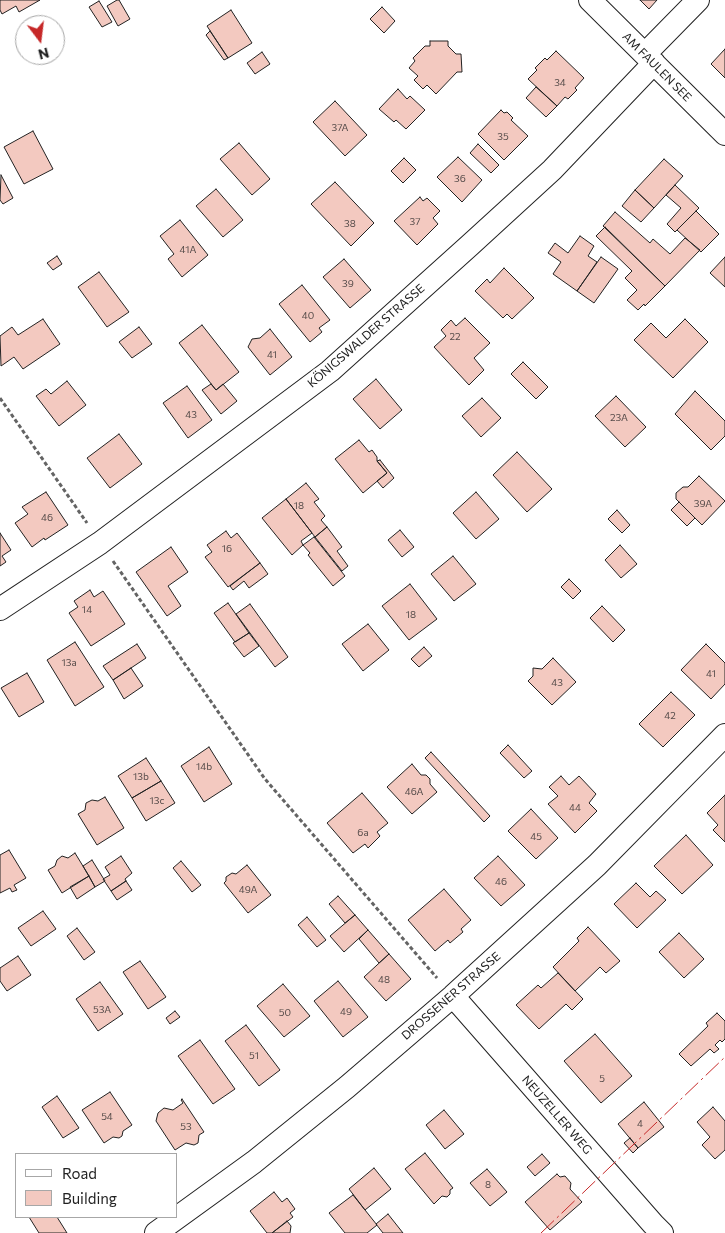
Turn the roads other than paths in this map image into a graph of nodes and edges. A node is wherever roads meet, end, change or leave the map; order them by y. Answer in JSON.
{"nodes":[{"id":1,"x":590,"y":0,"type":"edge"},
{"id":2,"x":698,"y":0,"type":"edge"},
{"id":3,"x":649,"y":59,"type":"junction"},
{"id":4,"x":725,"y":134,"type":"edge"},
{"id":5,"x":0,"y":609,"type":"edge"},
{"id":6,"x":725,"y":735,"type":"edge"},
{"id":7,"x":453,"y":996,"type":"junction"},
{"id":8,"x":178,"y":1217,"type":"edge"},
{"id":9,"x":177,"y":1218,"type":"edge"},
{"id":10,"x":156,"y":1233,"type":"edge"},
{"id":11,"x":662,"y":1233,"type":"edge"}],
"edges":[{"from":1,"to":3,"type":"street","name":"AM FAULEN SEE"},
{"from":2,"to":3,"type":"street","name":"KÖNIGSWALDER STRASSE"},
{"from":3,"to":4,"type":"street","name":"AM FAULEN SEE"},
{"from":3,"to":5,"type":"street","name":"KÖNIGSWALDER STRASSE"},
{"from":6,"to":7,"type":"street","name":"DROSSENER STRASSE"},
{"from":7,"to":8,"type":"street","name":"DROSSENER STRASSE"},
{"from":7,"to":11,"type":"street","name":"NEUZELLER WEG"},
{"from":9,"to":10,"type":"street","name":"DROSSENER STRASSE"}]}
